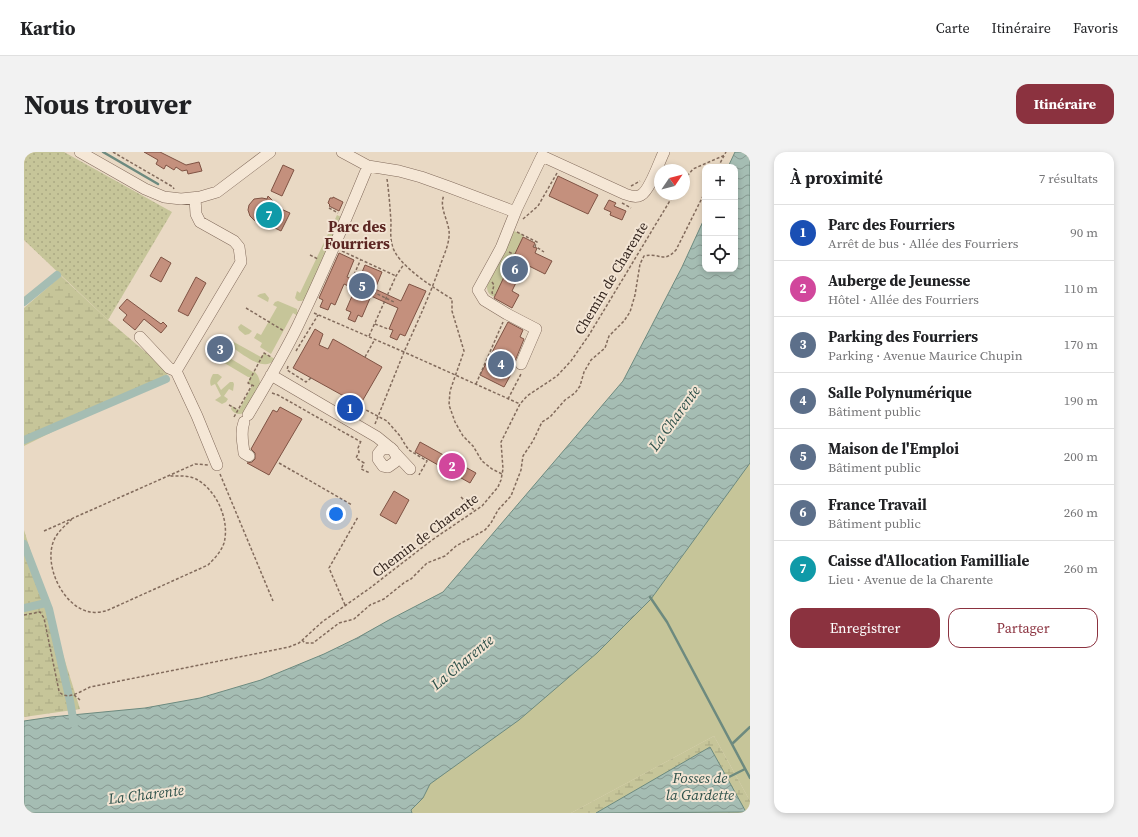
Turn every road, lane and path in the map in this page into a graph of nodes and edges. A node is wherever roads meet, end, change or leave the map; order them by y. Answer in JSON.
{"nodes":[{"id":1,"x":80,"y":152,"type":"edge"},
{"id":2,"x":113,"y":152,"type":"edge"},
{"id":3,"x":270,"y":152,"type":"edge"},
{"id":4,"x":342,"y":152,"type":"edge"},
{"id":5,"x":664,"y":152,"type":"edge"},
{"id":6,"x":726,"y":152,"type":"edge"},
{"id":7,"x":725,"y":155,"type":"junction"},
{"id":8,"x":720,"y":164,"type":"edge"},
{"id":9,"x":368,"y":166,"type":"junction"},
{"id":10,"x":385,"y":168,"type":"junction"},
{"id":11,"x":557,"y":173,"type":"dead end"},
{"id":12,"x":690,"y":173,"type":"edge"},
{"id":13,"x":645,"y":183,"type":"junction"},
{"id":14,"x":630,"y":186,"type":"dead end"},
{"id":15,"x":449,"y":187,"type":"junction"},
{"id":16,"x":195,"y":198,"type":"junction"},
{"id":17,"x":702,"y":198,"type":"edge"},
{"id":18,"x":181,"y":199,"type":"junction"},
{"id":19,"x":670,"y":200,"type":"edge"},
{"id":20,"x":618,"y":202,"type":"dead end"},
{"id":21,"x":518,"y":208,"type":"junction"},
{"id":22,"x":631,"y":208,"type":"dead end"},
{"id":23,"x":511,"y":224,"type":"junction"},
{"id":24,"x":334,"y":246,"type":"junction"},
{"id":25,"x":544,"y":252,"type":"dead end"},
{"id":26,"x":361,"y":259,"type":"junction"},
{"id":27,"x":404,"y":264,"type":"junction"},
{"id":28,"x":396,"y":276,"type":"junction"},
{"id":29,"x":485,"y":278,"type":"junction"},
{"id":30,"x":352,"y":279,"type":"dead end"},
{"id":31,"x":433,"y":287,"type":"junction"},
{"id":32,"x":373,"y":292,"type":"dead end"},
{"id":33,"x":496,"y":295,"type":"dead end"},
{"id":34,"x":387,"y":298,"type":"junction"},
{"id":35,"x":394,"y":302,"type":"dead end"},
{"id":36,"x":246,"y":308,"type":"dead end"},
{"id":37,"x":306,"y":309,"type":"junction"},
{"id":38,"x":507,"y":314,"type":"junction"},
{"id":39,"x":318,"y":315,"type":"junction"},
{"id":40,"x":375,"y":324,"type":"junction"},
{"id":41,"x":388,"y":329,"type":"dead end"},
{"id":42,"x":369,"y":336,"type":"junction"},
{"id":43,"x":140,"y":337,"type":"dead end"},
{"id":44,"x":298,"y":338,"type":"junction"},
{"id":45,"x":375,"y":339,"type":"junction"},
{"id":46,"x":404,"y":352,"type":"junction"},
{"id":47,"x":295,"y":354,"type":"dead end"},
{"id":48,"x":365,"y":357,"type":"dead end"},
{"id":49,"x":279,"y":361,"type":"junction"},
{"id":50,"x":522,"y":364,"type":"joint"},
{"id":51,"x":176,"y":371,"type":"junction"},
{"id":52,"x":457,"y":374,"type":"junction"},
{"id":53,"x":271,"y":375,"type":"junction"},
{"id":54,"x":311,"y":378,"type":"dead end"},
{"id":55,"x":476,"y":384,"type":"junction"},
{"id":56,"x":257,"y":388,"type":"junction"},
{"id":57,"x":508,"y":399,"type":"junction"},
{"id":58,"x":520,"y":404,"type":"junction"},
{"id":59,"x":229,"y":405,"type":"dead end"},
{"id":60,"x":351,"y":411,"type":"dead end"},
{"id":61,"x":241,"y":416,"type":"junction"},
{"id":62,"x":378,"y":416,"type":"junction"},
{"id":63,"x":372,"y":434,"type":"junction"},
{"id":64,"x":361,"y":442,"type":"junction"},
{"id":65,"x":393,"y":451,"type":"junction"},
{"id":66,"x":378,"y":454,"type":"junction"},
{"id":67,"x":249,"y":456,"type":"dead end"},
{"id":68,"x":279,"y":463,"type":"dead end"},
{"id":69,"x":216,"y":465,"type":"junction"},
{"id":70,"x":391,"y":466,"type":"junction"},
{"id":71,"x":370,"y":473,"type":"dead end"},
{"id":72,"x":502,"y":474,"type":"junction"},
{"id":73,"x":419,"y":475,"type":"dead end"},
{"id":74,"x":169,"y":476,"type":"junction"},
{"id":75,"x":461,"y":497,"type":"dead end"},
{"id":76,"x":352,"y":506,"type":"dead end"},
{"id":77,"x":475,"y":511,"type":"junction"},
{"id":78,"x":358,"y":517,"type":"dead end"},
{"id":79,"x":72,"y":519,"type":"junction"},
{"id":80,"x":44,"y":531,"type":"dead end"},
{"id":81,"x":273,"y":601,"type":"dead end"},
{"id":82,"x":345,"y":605,"type":"junction"},
{"id":83,"x":24,"y":615,"type":"edge"},
{"id":84,"x":302,"y":640,"type":"junction"},
{"id":85,"x":74,"y":695,"type":"junction"},
{"id":86,"x":80,"y":700,"type":"dead end"}],
"edges":[{"from":1,"to":18,"type":"street"},
{"from":2,"to":18,"type":"path"},
{"from":3,"to":16,"type":"street"},
{"from":4,"to":9,"type":"street"},
{"from":5,"to":13,"type":"street"},
{"from":6,"to":7,"type":"path"},
{"from":7,"to":8,"type":"path"},
{"from":7,"to":12,"type":"path"},
{"from":9,"to":10,"type":"street"},
{"from":9,"to":24,"type":"street"},
{"from":10,"to":15,"type":"street"},
{"from":10,"to":27,"type":"path"},
{"from":11,"to":23,"type":"path"},
{"from":13,"to":14,"type":"path"},
{"from":13,"to":21,"type":"street"},
{"from":15,"to":21,"type":"street"},
{"from":15,"to":31,"type":"path"},
{"from":16,"to":18,"type":"street"},
{"from":16,"to":51,"type":"street"},
{"from":17,"to":84,"type":"path"},
{"from":19,"to":58,"type":"path","name":"Chemin de Charente"},
{"from":20,"to":22,"type":"path"},
{"from":21,"to":23,"type":"street"},
{"from":23,"to":25,"type":"path"},
{"from":23,"to":29,"type":"street"},
{"from":24,"to":26,"type":"path"},
{"from":24,"to":37,"type":"street"},
{"from":26,"to":28,"type":"path"},
{"from":26,"to":30,"type":"path"},
{"from":27,"to":28,"type":"path"},
{"from":27,"to":31,"type":"path"},
{"from":28,"to":34,"type":"path"},
{"from":29,"to":33,"type":"path"},
{"from":29,"to":38,"type":"street"},
{"from":31,"to":46,"type":"path"},
{"from":31,"to":52,"type":"path"},
{"from":32,"to":34,"type":"path"},
{"from":34,"to":35,"type":"path"},
{"from":34,"to":40,"type":"path"},
{"from":36,"to":44,"type":"path"},
{"from":37,"to":39,"type":"path"},
{"from":37,"to":44,"type":"street"},
{"from":38,"to":50,"type":"street"},
{"from":38,"to":55,"type":"path"},
{"from":39,"to":42,"type":"path"},
{"from":39,"to":44,"type":"path"},
{"from":40,"to":41,"type":"path"},
{"from":40,"to":42,"type":"path"},
{"from":42,"to":45,"type":"path"},
{"from":43,"to":51,"type":"street"},
{"from":44,"to":47,"type":"path"},
{"from":44,"to":49,"type":"street"},
{"from":45,"to":46,"type":"path"},
{"from":45,"to":48,"type":"path"},
{"from":46,"to":52,"type":"path"},
{"from":46,"to":62,"type":"path"},
{"from":49,"to":53,"type":"street"},
{"from":49,"to":54,"type":"path"},
{"from":49,"to":56,"type":"path"},
{"from":50,"to":57,"type":"path"},
{"from":51,"to":69,"type":"street"},
{"from":52,"to":55,"type":"path"},
{"from":52,"to":72,"type":"path"},
{"from":53,"to":56,"type":"street"},
{"from":53,"to":63,"type":"street"},
{"from":55,"to":57,"type":"path"},
{"from":56,"to":61,"type":"street"},
{"from":56,"to":61,"type":"path"},
{"from":56,"to":64,"type":"path"},
{"from":57,"to":58,"type":"path"},
{"from":58,"to":72,"type":"path","name":"Chemin de Charente"},
{"from":59,"to":61,"type":"path"},
{"from":60,"to":62,"type":"path"},
{"from":61,"to":67,"type":"street"},
{"from":62,"to":63,"type":"path"},
{"from":62,"to":73,"type":"path"},
{"from":63,"to":64,"type":"path"},
{"from":63,"to":65,"type":"street"},
{"from":63,"to":66,"type":"street"},
{"from":64,"to":71,"type":"path"},
{"from":65,"to":66,"type":"street"},
{"from":65,"to":70,"type":"street"},
{"from":65,"to":70,"type":"street"},
{"from":66,"to":70,"type":"street"},
{"from":68,"to":76,"type":"path"},
{"from":69,"to":74,"type":"path"},
{"from":69,"to":81,"type":"path"},
{"from":72,"to":77,"type":"path","name":"Chemin de Charente"},
{"from":74,"to":79,"type":"path"},
{"from":74,"to":79,"type":"path"},
{"from":75,"to":77,"type":"path"},
{"from":77,"to":82,"type":"path","name":"Chemin de Charente"},
{"from":78,"to":82,"type":"path"},
{"from":79,"to":80,"type":"path"},
{"from":82,"to":84,"type":"path","name":"Chemin de Charente"},
{"from":83,"to":85,"type":"path","name":"Chemin de Charente"},
{"from":84,"to":85,"type":"path","name":"Chemin de Charente"},
{"from":85,"to":86,"type":"path"}]}
